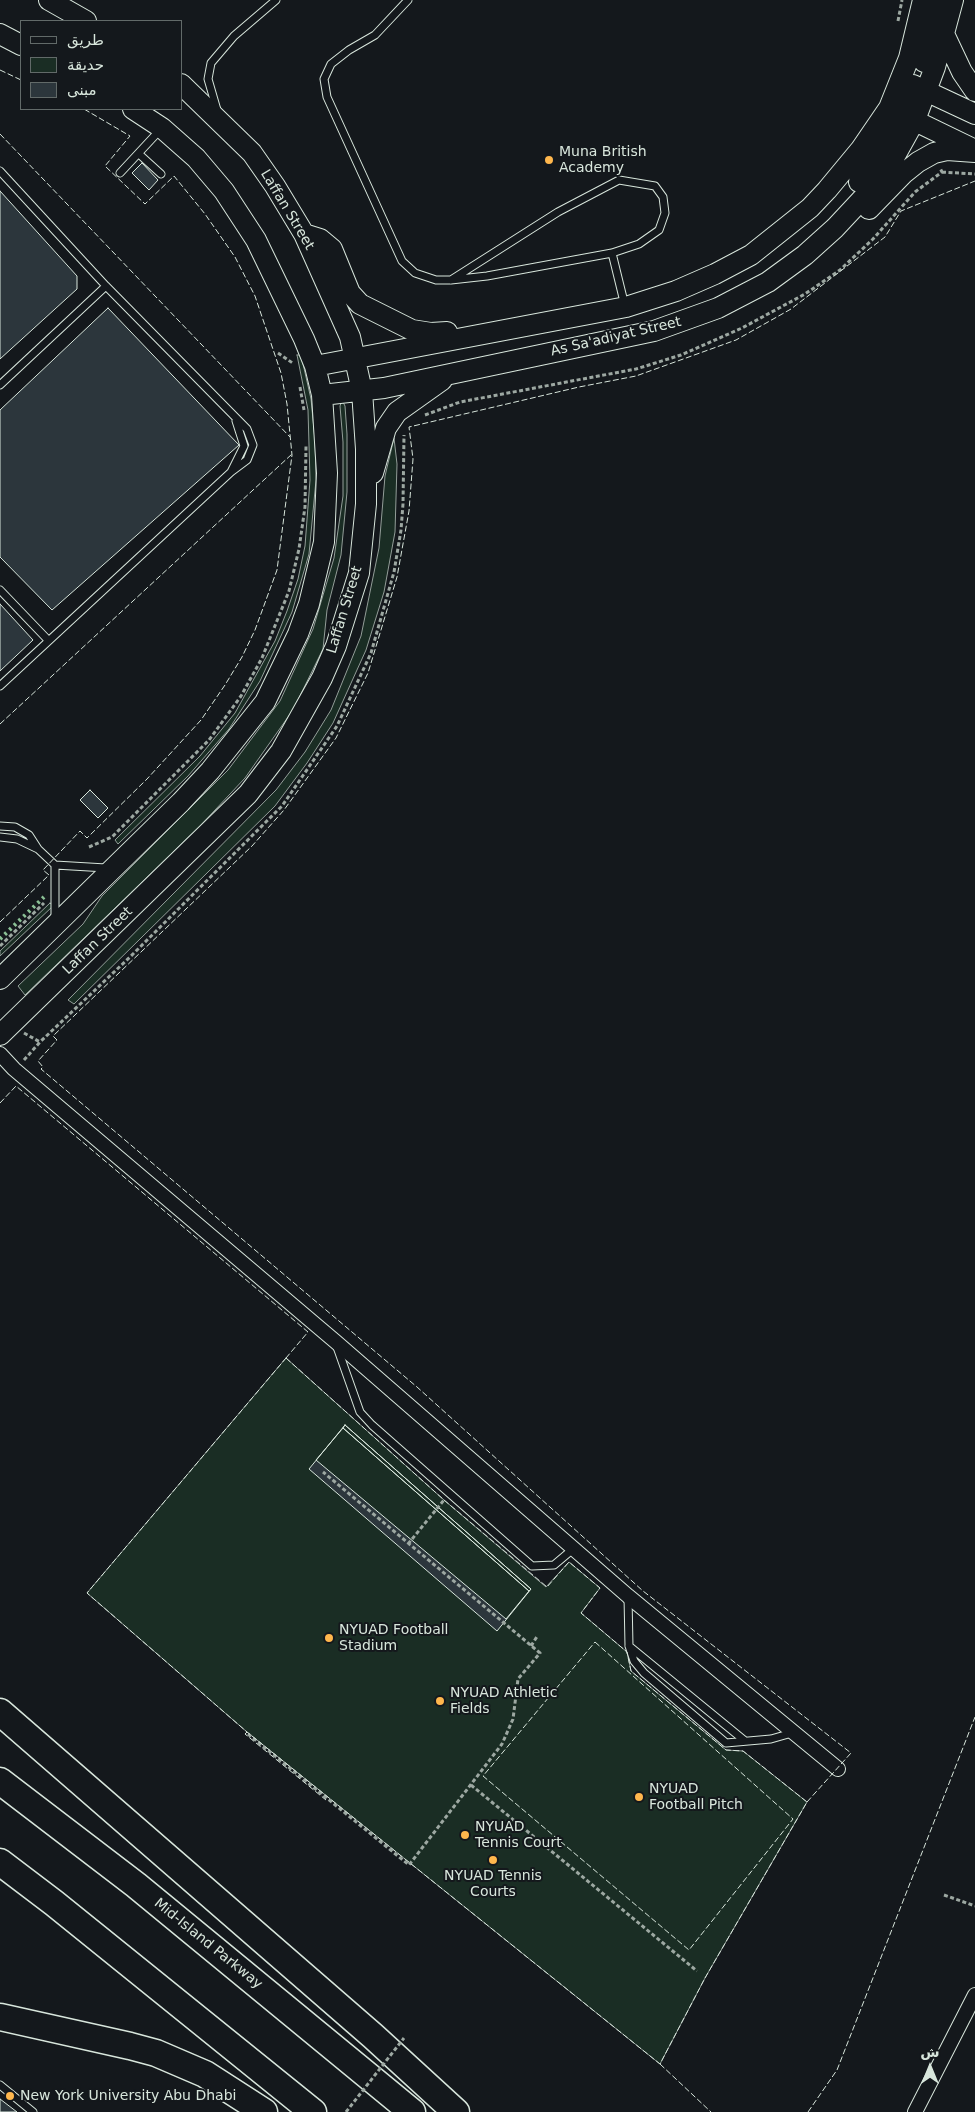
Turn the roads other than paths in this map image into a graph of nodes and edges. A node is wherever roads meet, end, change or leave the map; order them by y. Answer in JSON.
{"nodes":[{"id":1,"x":49,"y":0,"type":"edge"},
{"id":2,"x":276,"y":0,"type":"edge"},
{"id":3,"x":408,"y":0,"type":"edge"},
{"id":4,"x":923,"y":0,"type":"edge"},
{"id":5,"x":937,"y":0,"type":"edge"},
{"id":6,"x":953,"y":0,"type":"edge"},
{"id":7,"x":84,"y":20,"type":"edge"},
{"id":8,"x":0,"y":34,"type":"edge"},
{"id":9,"x":945,"y":36,"type":"junction"},
{"id":10,"x":20,"y":44,"type":"edge"},
{"id":11,"x":182,"y":85,"type":"edge"},
{"id":12,"x":915,"y":86,"type":"junction"},
{"id":13,"x":975,"y":91,"type":"edge"},
{"id":14,"x":135,"y":110,"type":"edge"},
{"id":15,"x":975,"y":114,"type":"edge"},
{"id":16,"x":902,"y":115,"type":"junction"},
{"id":17,"x":222,"y":122,"type":"junction"},
{"id":18,"x":162,"y":128,"type":"junction"},
{"id":19,"x":975,"y":151,"type":"edge"},
{"id":20,"x":139,"y":154,"type":"junction"},
{"id":21,"x":0,"y":171,"type":"edge"},
{"id":22,"x":120,"y":173,"type":"dead end"},
{"id":23,"x":161,"y":174,"type":"dead end"},
{"id":24,"x":304,"y":234,"type":"junction"},
{"id":25,"x":612,"y":253,"type":"junction"},
{"id":26,"x":451,"y":280,"type":"junction"},
{"id":27,"x":768,"y":282,"type":"junction"},
{"id":28,"x":106,"y":286,"type":"junction"},
{"id":29,"x":626,"y":307,"type":"junction"},
{"id":30,"x":521,"y":326,"type":"junction"},
{"id":31,"x":356,"y":358,"type":"junction"},
{"id":32,"x":306,"y":369,"type":"junction"},
{"id":33,"x":450,"y":375,"type":"junction"},
{"id":34,"x":0,"y":385,"type":"edge"},
{"id":35,"x":362,"y":391,"type":"junction"},
{"id":36,"x":322,"y":396,"type":"junction"},
{"id":37,"x":366,"y":504,"type":"junction"},
{"id":38,"x":0,"y":590,"type":"edge"},
{"id":39,"x":48,"y":640,"type":"junction"},
{"id":40,"x":0,"y":686,"type":"edge"},
{"id":41,"x":0,"y":826,"type":"edge"},
{"id":42,"x":0,"y":837,"type":"edge"},
{"id":43,"x":38,"y":849,"type":"junction"},
{"id":44,"x":54,"y":865,"type":"junction"},
{"id":45,"x":114,"y":868,"type":"junction"},
{"id":46,"x":55,"y":925,"type":"junction"},
{"id":47,"x":0,"y":979,"type":"edge"},
{"id":48,"x":0,"y":1035,"type":"edge"},
{"id":49,"x":0,"y":1054,"type":"edge"},
{"id":50,"x":336,"y":1342,"type":"junction"},
{"id":51,"x":573,"y":1549,"type":"junction"},
{"id":52,"x":628,"y":1596,"type":"junction"},
{"id":53,"x":629,"y":1646,"type":"junction"},
{"id":54,"x":0,"y":1712,"type":"edge"},
{"id":55,"x":792,"y":1734,"type":"junction"},
{"id":56,"x":745,"y":1741,"type":"junction"},
{"id":57,"x":838,"y":1769,"type":"dead end"},
{"id":58,"x":0,"y":1781,"type":"edge"},
{"id":59,"x":0,"y":1862,"type":"edge"},
{"id":60,"x":975,"y":1995,"type":"edge"},
{"id":61,"x":0,"y":2017,"type":"edge"},
{"id":62,"x":0,"y":2085,"type":"edge"},
{"id":63,"x":33,"y":2112,"type":"edge"},
{"id":64,"x":264,"y":2112,"type":"edge"},
{"id":65,"x":314,"y":2112,"type":"edge"},
{"id":66,"x":412,"y":2112,"type":"edge"},
{"id":67,"x":456,"y":2112,"type":"edge"},
{"id":68,"x":915,"y":2112,"type":"edge"}],
"edges":[{"from":1,"to":7,"type":"street"},
{"from":2,"to":17,"type":"lane"},
{"from":3,"to":26,"type":"lane"},
{"from":4,"to":12,"type":"street","name":"As Sa'adiyat Street"},
{"from":5,"to":12,"type":"street"},
{"from":6,"to":9,"type":"street","name":"As Sa'adiyat Street"},
{"from":8,"to":10,"type":"street"},
{"from":9,"to":12,"type":"street","name":"As Sa'adiyat Street"},
{"from":9,"to":13,"type":"street"},
{"from":11,"to":17,"type":"street","name":"Laffan Street"},
{"from":12,"to":15,"type":"street"},
{"from":12,"to":16,"type":"street","name":"As Sa'adiyat Street"},
{"from":12,"to":16,"type":"street","name":"As Sa'adiyat Street"},
{"from":14,"to":18,"type":"street"},
{"from":16,"to":19,"type":"street"},
{"from":16,"to":27,"type":"street","name":"As Sa'adiyat Street"},
{"from":16,"to":29,"type":"street","name":"As Sa'adiyat Street"},
{"from":17,"to":24,"type":"street","name":"Laffan Street"},
{"from":18,"to":20,"type":"lane"},
{"from":18,"to":32,"type":"street"},
{"from":19,"to":27,"type":"street"},
{"from":20,"to":22,"type":"lane"},
{"from":20,"to":23,"type":"lane"},
{"from":21,"to":28,"type":"lane"},
{"from":24,"to":30,"type":"street"},
{"from":24,"to":31,"type":"street","name":"Laffan Street"},
{"from":25,"to":26,"type":"lane"},
{"from":25,"to":26,"type":"lane"},
{"from":25,"to":29,"type":"lane"},
{"from":27,"to":33,"type":"street","name":"As Sa'adiyat Street"},
{"from":28,"to":34,"type":"lane"},
{"from":28,"to":39,"type":"lane"},
{"from":29,"to":30,"type":"street","name":"As Sa'adiyat Street"},
{"from":30,"to":31,"type":"street","name":"As Sa'adiyat Street"},
{"from":31,"to":32,"type":"street","name":"As Sa'adiyat Street"},
{"from":31,"to":35,"type":"street","name":"Laffan Street"},
{"from":32,"to":36,"type":"street"},
{"from":33,"to":35,"type":"street","name":"As Sa'adiyat Street"},
{"from":33,"to":37,"type":"street"},
{"from":35,"to":36,"type":"street","name":"As Sa'adiyat Street"},
{"from":35,"to":37,"type":"street","name":"Laffan Street"},
{"from":36,"to":45,"type":"street"},
{"from":37,"to":48,"type":"street","name":"Laffan Street"},
{"from":38,"to":39,"type":"lane"},
{"from":39,"to":40,"type":"lane"},
{"from":41,"to":43,"type":"lane"},
{"from":42,"to":43,"type":"lane"},
{"from":43,"to":44,"type":"lane"},
{"from":44,"to":45,"type":"lane"},
{"from":44,"to":46,"type":"lane"},
{"from":45,"to":46,"type":"street"},
{"from":46,"to":47,"type":"street"},
{"from":49,"to":50,"type":"street"},
{"from":50,"to":51,"type":"street"},
{"from":50,"to":51,"type":"lane"},
{"from":51,"to":52,"type":"street"},
{"from":52,"to":53,"type":"lane"},
{"from":52,"to":55,"type":"street"},
{"from":53,"to":56,"type":"lane"},
{"from":53,"to":56,"type":"lane"},
{"from":54,"to":67,"type":"highway"},
{"from":55,"to":56,"type":"lane"},
{"from":55,"to":57,"type":"street"},
{"from":58,"to":66,"type":"highway","name":"Mid-Island Parkway"},
{"from":59,"to":65,"type":"highway"},
{"from":60,"to":68,"type":"street"},
{"from":61,"to":64,"type":"highway"},
{"from":62,"to":63,"type":"lane"}]}
